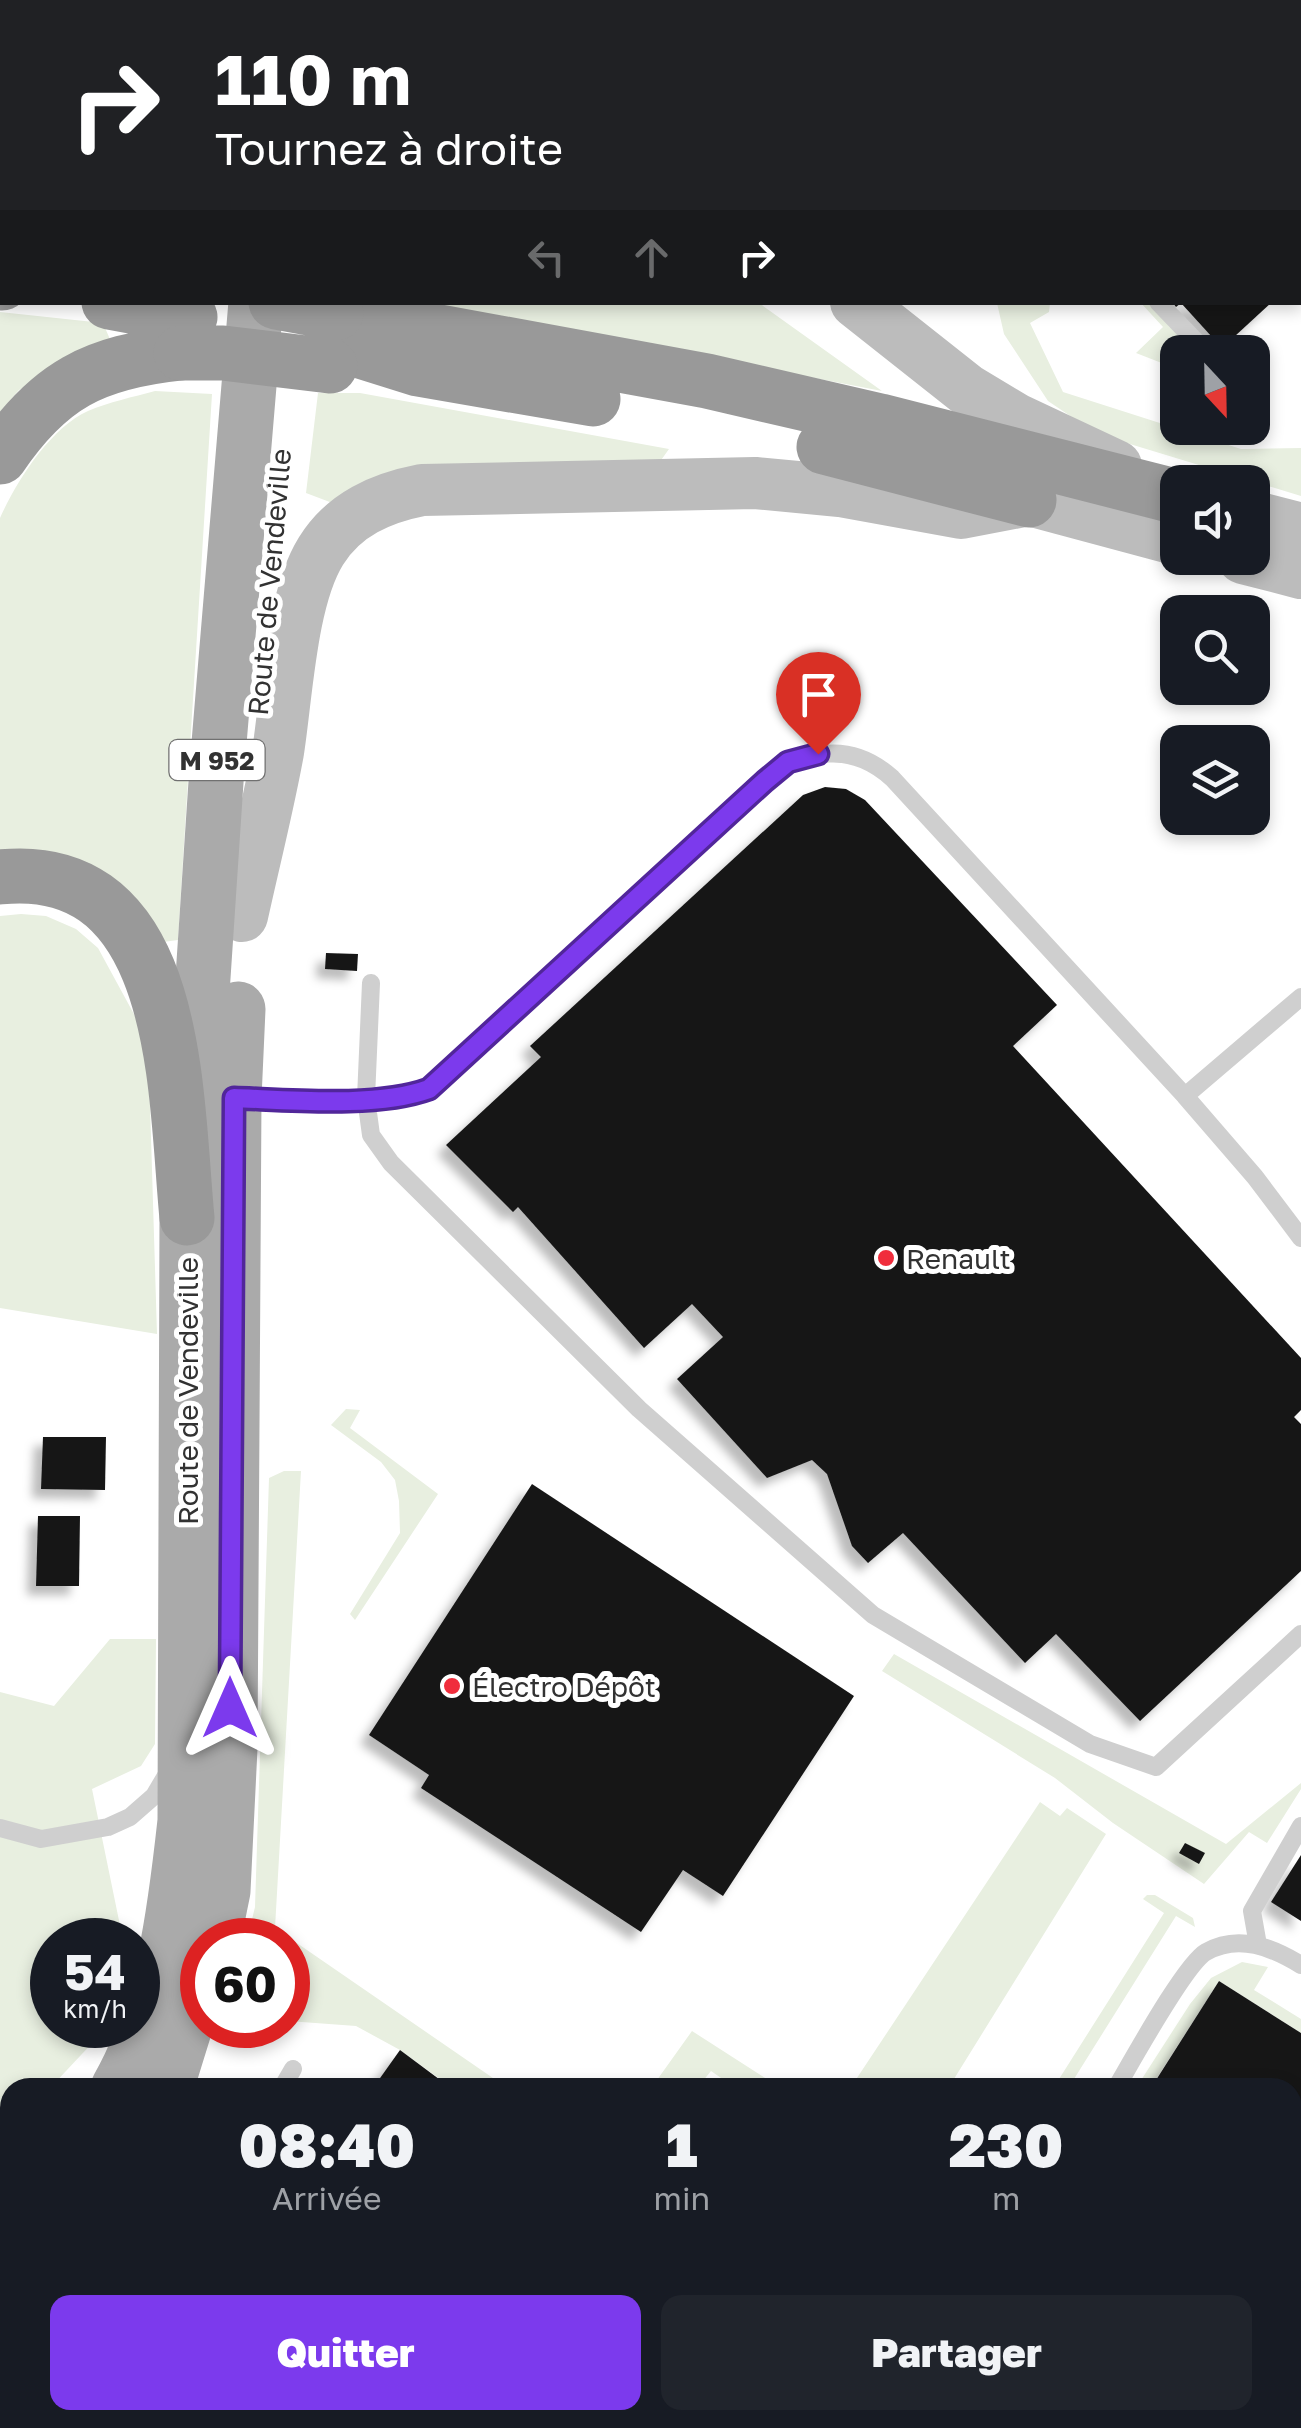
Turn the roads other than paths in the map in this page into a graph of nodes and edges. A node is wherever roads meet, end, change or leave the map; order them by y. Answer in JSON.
{"nodes":[{"id":1,"x":116,"y":305,"type":"edge"},
{"id":2,"x":256,"y":305,"type":"edge"},
{"id":3,"x":281,"y":305,"type":"edge"},
{"id":4,"x":860,"y":305,"type":"edge"},
{"id":5,"x":1161,"y":305,"type":"edge"},
{"id":6,"x":324,"y":331,"type":"edge"},
{"id":7,"x":185,"y":335,"type":"junction"},
{"id":8,"x":1190,"y":335,"type":"edge"},
{"id":9,"x":0,"y":457,"type":"edge"},
{"id":10,"x":1160,"y":486,"type":"edge"},
{"id":11,"x":1160,"y":490,"type":"edge"},
{"id":12,"x":1029,"y":500,"type":"junction"},
{"id":13,"x":1270,"y":521,"type":"edge"},
{"id":14,"x":1301,"y":530,"type":"edge"},
{"id":15,"x":1160,"y":535,"type":"edge"},
{"id":16,"x":1270,"y":565,"type":"edge"},
{"id":17,"x":1301,"y":573,"type":"edge"},
{"id":18,"x":0,"y":878,"type":"edge"},
{"id":19,"x":242,"y":916,"type":"junction"},
{"id":20,"x":372,"y":983,"type":"dead end"},
{"id":21,"x":1301,"y":997,"type":"edge"},
{"id":22,"x":1186,"y":1096,"type":"junction"},
{"id":23,"x":234,"y":1098,"type":"junction"},
{"id":24,"x":366,"y":1098,"type":"junction"},
{"id":25,"x":188,"y":1218,"type":"junction"},
{"id":26,"x":1301,"y":1238,"type":"edge"},
{"id":27,"x":1301,"y":1634,"type":"edge"},
{"id":28,"x":188,"y":1738,"type":"junction"},
{"id":29,"x":1301,"y":1826,"type":"edge"},
{"id":30,"x":0,"y":1828,"type":"edge"},
{"id":31,"x":178,"y":1882,"type":"junction"},
{"id":32,"x":217,"y":1918,"type":"edge"},
{"id":33,"x":160,"y":1944,"type":"edge"},
{"id":34,"x":1258,"y":1945,"type":"junction"},
{"id":35,"x":1301,"y":1965,"type":"edge"},
{"id":36,"x":180,"y":2043,"type":"edge"},
{"id":37,"x":109,"y":2048,"type":"edge"},
{"id":38,"x":293,"y":2069,"type":"dead end"},
{"id":39,"x":86,"y":2078,"type":"edge"},
{"id":40,"x":123,"y":2078,"type":"edge"},
{"id":41,"x":169,"y":2078,"type":"edge"},
{"id":42,"x":288,"y":2078,"type":"edge"},
{"id":43,"x":1122,"y":2078,"type":"edge"}],
"edges":[{"from":1,"to":7,"type":"highway"},
{"from":2,"to":25,"type":"main road","name":"Route de Vendeville","number":"M 952"},
{"from":3,"to":6,"type":"highway","bridge":true},
{"from":4,"to":10,"type":"street"},
{"from":5,"to":8,"type":"lane"},
{"from":6,"to":7,"type":"highway"},
{"from":6,"to":11,"type":"highway"},
{"from":6,"to":12,"type":"highway"},
{"from":6,"to":19,"type":"main road","name":"Route de Vendeville","number":"M 952"},
{"from":7,"to":9,"type":"highway"},
{"from":12,"to":15,"type":"street"},
{"from":12,"to":19,"type":"street"},
{"from":13,"to":14,"type":"street"},
{"from":16,"to":17,"type":"street"},
{"from":18,"to":25,"type":"highway"},
{"from":19,"to":23,"type":"main road","name":"Route de Vendeville","number":"M 952"},
{"from":20,"to":24,"type":"lane"},
{"from":21,"to":22,"type":"lane"},
{"from":22,"to":24,"type":"lane"},
{"from":22,"to":26,"type":"lane"},
{"from":23,"to":24,"type":"lane"},
{"from":23,"to":32,"type":"main road","name":"Route de Vendeville","number":"M 952"},
{"from":24,"to":27,"type":"lane"},
{"from":25,"to":28,"type":"main road","name":"Route de Vendeville","number":"M 952"},
{"from":28,"to":30,"type":"lane"},
{"from":28,"to":31,"type":"main road","name":"Route de Vendeville","number":"M 952"},
{"from":29,"to":34,"type":"lane"},
{"from":31,"to":33,"type":"main road"},
{"from":31,"to":40,"type":"main road","number":"M 952"},
{"from":34,"to":35,"type":"lane"},
{"from":34,"to":43,"type":"lane"},
{"from":36,"to":41,"type":"main road"},
{"from":37,"to":39,"type":"main road"},
{"from":38,"to":42,"type":"lane"}]}
